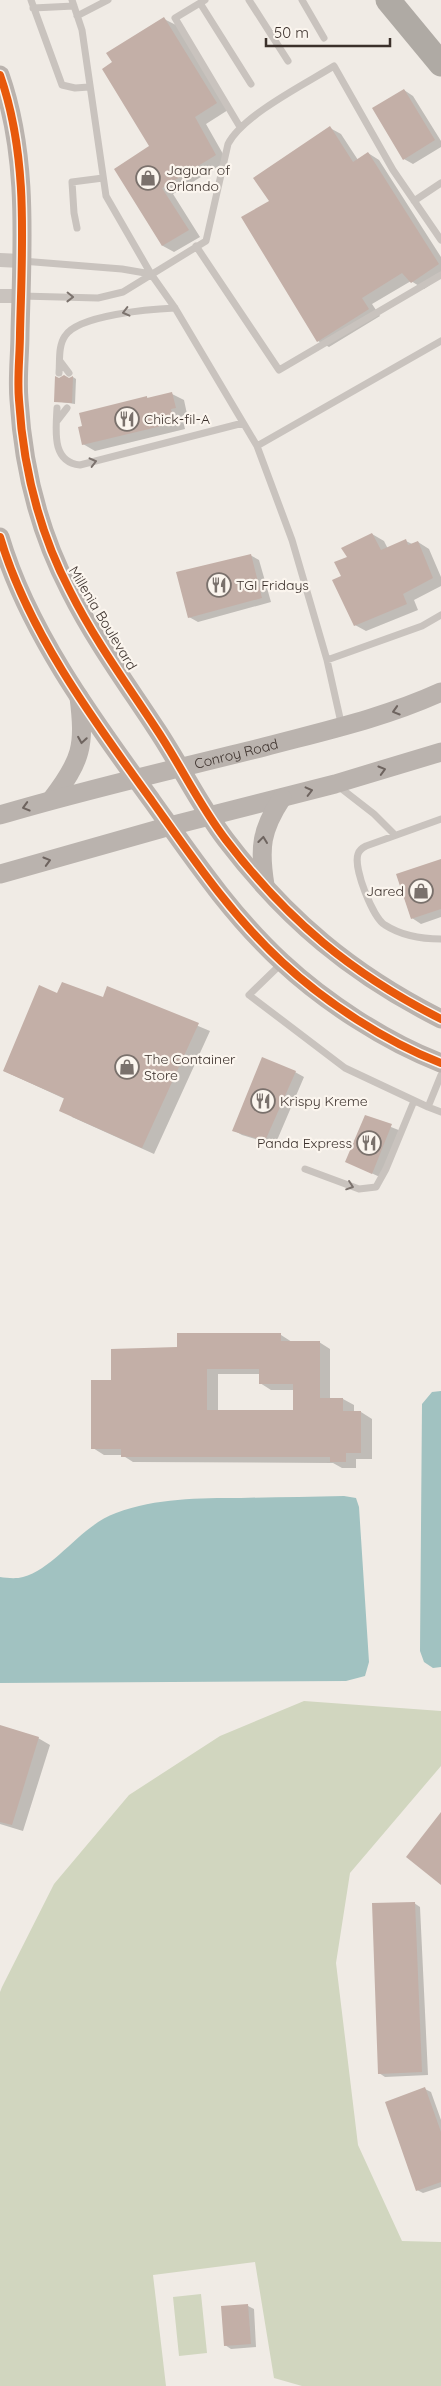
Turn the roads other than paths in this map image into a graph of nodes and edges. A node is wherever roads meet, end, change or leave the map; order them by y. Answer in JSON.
{"nodes":[{"id":1,"x":30,"y":0,"type":"edge"},
{"id":2,"x":108,"y":0,"type":"edge"},
{"id":3,"x":249,"y":0,"type":"edge"},
{"id":4,"x":302,"y":0,"type":"edge"},
{"id":5,"x":388,"y":0,"type":"edge"},
{"id":6,"x":203,"y":2,"type":"edge"},
{"id":7,"x":73,"y":3,"type":"edge"},
{"id":8,"x":33,"y":8,"type":"junction"},
{"id":9,"x":77,"y":16,"type":"junction"},
{"id":10,"x":324,"y":38,"type":"dead end"},
{"id":11,"x":288,"y":61,"type":"dead end"},
{"id":12,"x":441,"y":64,"type":"edge"},
{"id":13,"x":0,"y":75,"type":"edge"},
{"id":14,"x":251,"y":84,"type":"dead end"},
{"id":15,"x":89,"y":87,"type":"junction"},
{"id":16,"x":240,"y":127,"type":"junction"},
{"id":17,"x":103,"y":178,"type":"junction"},
{"id":18,"x":441,"y":183,"type":"edge"},
{"id":19,"x":414,"y":201,"type":"junction"},
{"id":20,"x":77,"y":228,"type":"dead end"},
{"id":21,"x":441,"y":240,"type":"edge"},
{"id":22,"x":196,"y":246,"type":"junction"},
{"id":23,"x":0,"y":260,"type":"edge"},
{"id":24,"x":21,"y":261,"type":"junction"},
{"id":25,"x":151,"y":274,"type":"junction"},
{"id":26,"x":441,"y":275,"type":"edge"},
{"id":27,"x":0,"y":296,"type":"edge"},
{"id":28,"x":21,"y":296,"type":"junction"},
{"id":29,"x":175,"y":308,"type":"junction"},
{"id":30,"x":441,"y":342,"type":"edge"},
{"id":31,"x":60,"y":361,"type":"junction"},
{"id":32,"x":69,"y":372,"type":"dead end"},
{"id":33,"x":59,"y":373,"type":"dead end"},
{"id":34,"x":57,"y":408,"type":"dead end"},
{"id":35,"x":67,"y":408,"type":"dead end"},
{"id":36,"x":57,"y":420,"type":"junction"},
{"id":37,"x":244,"y":423,"type":"junction"},
{"id":38,"x":257,"y":446,"type":"junction"},
{"id":39,"x":0,"y":537,"type":"edge"},
{"id":40,"x":441,"y":615,"type":"edge"},
{"id":41,"x":327,"y":660,"type":"junction"},
{"id":42,"x":78,"y":692,"type":"junction"},
{"id":43,"x":441,"y":692,"type":"edge"},
{"id":44,"x":342,"y":727,"type":"junction"},
{"id":45,"x":441,"y":752,"type":"edge"},
{"id":46,"x":178,"y":767,"type":"junction"},
{"id":47,"x":136,"y":778,"type":"junction"},
{"id":48,"x":335,"y":784,"type":"junction"},
{"id":49,"x":282,"y":798,"type":"junction"},
{"id":50,"x":51,"y":800,"type":"junction"},
{"id":51,"x":0,"y":815,"type":"edge"},
{"id":52,"x":210,"y":816,"type":"junction"},
{"id":53,"x":441,"y":819,"type":"edge"},
{"id":54,"x":170,"y":826,"type":"junction"},
{"id":55,"x":394,"y":834,"type":"junction"},
{"id":56,"x":0,"y":874,"type":"edge"},
{"id":57,"x":266,"y":886,"type":"junction"},
{"id":58,"x":441,"y":939,"type":"edge"},
{"id":59,"x":282,"y":963,"type":"junction"},
{"id":60,"x":441,"y":1019,"type":"edge"},
{"id":61,"x":441,"y":1063,"type":"edge"},
{"id":62,"x":441,"y":1075,"type":"edge"},
{"id":63,"x":414,"y":1101,"type":"junction"},
{"id":64,"x":428,"y":1107,"type":"junction"},
{"id":65,"x":441,"y":1112,"type":"edge"},
{"id":66,"x":305,"y":1169,"type":"dead end"}],
"edges":[{"from":1,"to":8,"type":"lane"},
{"from":2,"to":9,"type":"lane"},
{"from":3,"to":11,"type":"lane"},
{"from":4,"to":10,"type":"lane"},
{"from":5,"to":12,"type":"highway"},
{"from":6,"to":14,"type":"lane"},
{"from":6,"to":16,"type":"lane"},
{"from":7,"to":8,"type":"lane"},
{"from":7,"to":9,"type":"lane"},
{"from":8,"to":15,"type":"lane"},
{"from":9,"to":15,"type":"lane"},
{"from":13,"to":24,"type":"street","name":"Millenia Boulevard"},
{"from":15,"to":17,"type":"lane"},
{"from":16,"to":19,"type":"lane"},
{"from":16,"to":22,"type":"lane"},
{"from":17,"to":20,"type":"lane"},
{"from":17,"to":25,"type":"lane"},
{"from":18,"to":19,"type":"lane"},
{"from":19,"to":21,"type":"lane"},
{"from":22,"to":25,"type":"lane"},
{"from":22,"to":26,"type":"lane"},
{"from":23,"to":24,"type":"street"},
{"from":24,"to":25,"type":"lane"},
{"from":24,"to":28,"type":"street","name":"Millenia Boulevard"},
{"from":28,"to":25,"type":"lane","one_way":true},
{"from":25,"to":29,"type":"lane"},
{"from":27,"to":28,"type":"street"},
{"from":28,"to":46,"type":"street","name":"Millenia Boulevard"},
{"from":29,"to":31,"type":"lane","one_way":true},
{"from":29,"to":37,"type":"lane"},
{"from":30,"to":38,"type":"lane"},
{"from":31,"to":32,"type":"lane"},
{"from":31,"to":33,"type":"lane"},
{"from":34,"to":36,"type":"lane"},
{"from":35,"to":36,"type":"lane"},
{"from":36,"to":37,"type":"lane","one_way":true},
{"from":37,"to":38,"type":"lane"},
{"from":38,"to":41,"type":"lane"},
{"from":39,"to":42,"type":"street"},
{"from":40,"to":41,"type":"lane"},
{"from":41,"to":44,"type":"lane"},
{"from":42,"to":47,"type":"street"},
{"from":42,"to":50,"type":"street","one_way":true},
{"from":43,"to":44,"type":"street","name":"Conroy Road","one_way":true},
{"from":44,"to":46,"type":"street","name":"Conroy Road"},
{"from":48,"to":45,"type":"street","one_way":true},
{"from":46,"to":47,"type":"street","name":"Conroy Road"},
{"from":46,"to":52,"type":"street","name":"Millenia Boulevard"},
{"from":47,"to":50,"type":"street","name":"Conroy Road"},
{"from":47,"to":54,"type":"street"},
{"from":49,"to":48,"type":"street","one_way":true},
{"from":48,"to":55,"type":"lane"},
{"from":49,"to":52,"type":"street"},
{"from":57,"to":49,"type":"street","one_way":true},
{"from":50,"to":51,"type":"street","name":"Conroy Road","one_way":true},
{"from":52,"to":54,"type":"street"},
{"from":52,"to":57,"type":"street","name":"Millenia Boulevard"},
{"from":53,"to":55,"type":"lane"},
{"from":56,"to":54,"type":"street","one_way":true},
{"from":54,"to":59,"type":"street"},
{"from":55,"to":58,"type":"lane"},
{"from":57,"to":60,"type":"street","name":"Millenia Boulevard"},
{"from":59,"to":61,"type":"street"},
{"from":59,"to":63,"type":"lane"},
{"from":62,"to":64,"type":"lane"},
{"from":63,"to":64,"type":"lane"},
{"from":66,"to":63,"type":"lane","one_way":true},
{"from":64,"to":65,"type":"lane"}]}
